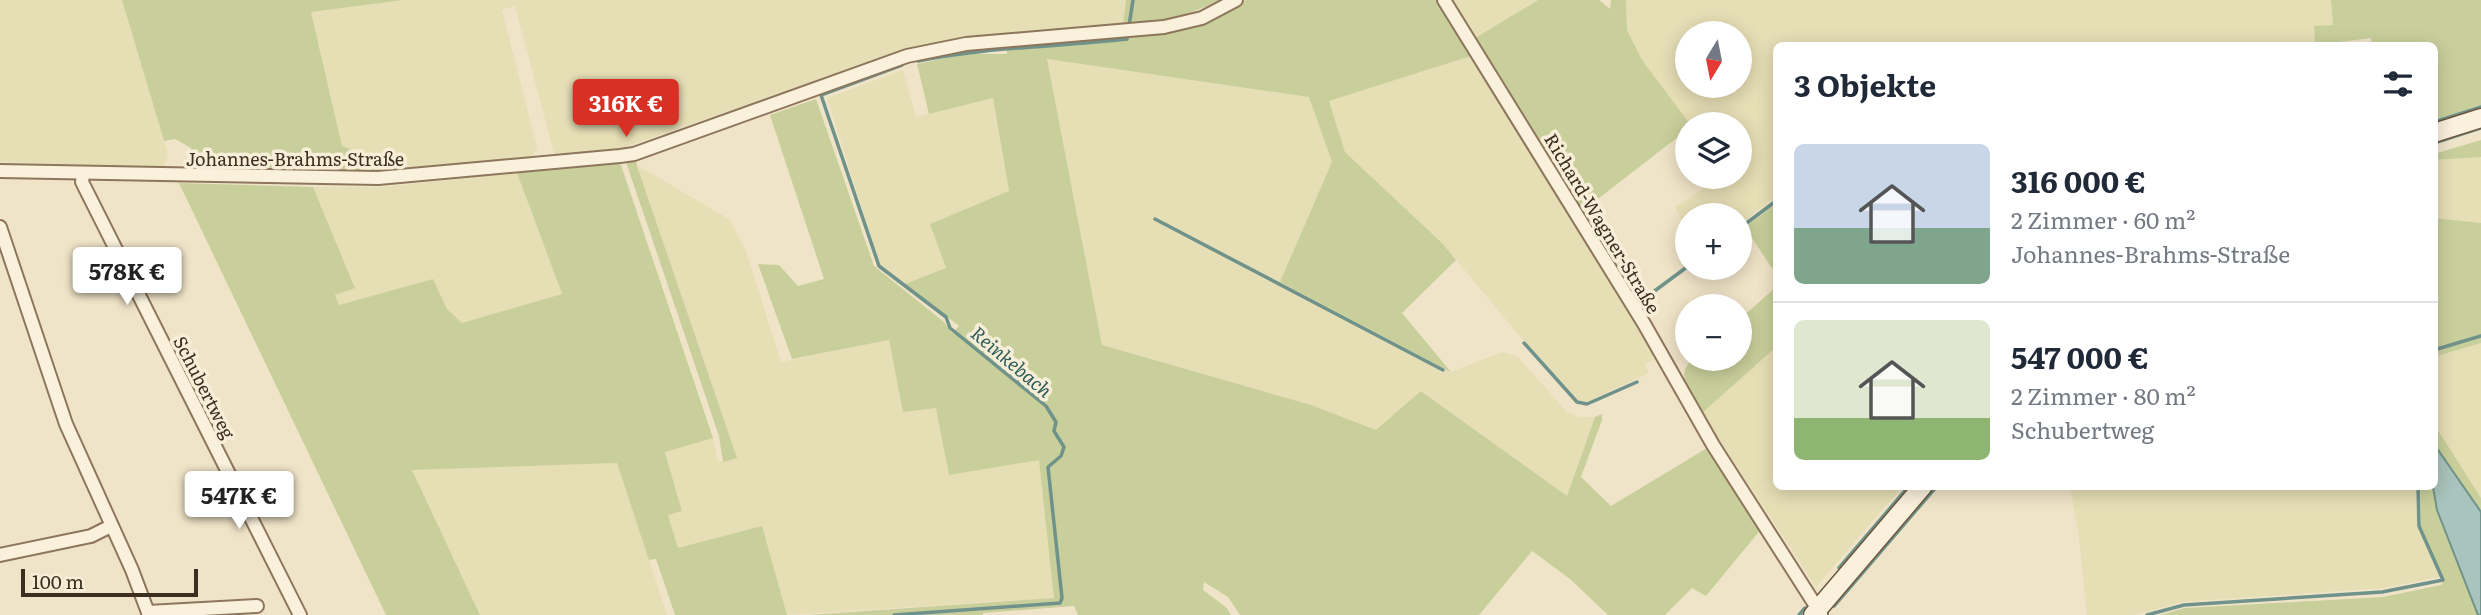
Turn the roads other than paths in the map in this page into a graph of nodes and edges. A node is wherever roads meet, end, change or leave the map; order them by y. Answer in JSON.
{"nodes":[{"id":1,"x":1236,"y":0,"type":"edge"},
{"id":2,"x":1444,"y":0,"type":"edge"},
{"id":3,"x":2481,"y":118,"type":"edge"},
{"id":4,"x":2438,"y":132,"type":"edge"},
{"id":5,"x":0,"y":171,"type":"edge"},
{"id":6,"x":83,"y":173,"type":"junction"},
{"id":7,"x":0,"y":227,"type":"edge"},
{"id":8,"x":1920,"y":490,"type":"edge"},
{"id":9,"x":111,"y":526,"type":"junction"},
{"id":10,"x":0,"y":555,"type":"edge"},
{"id":11,"x":257,"y":606,"type":"dead end"},
{"id":12,"x":149,"y":613,"type":"edge"},
{"id":13,"x":1818,"y":613,"type":"edge"},
{"id":14,"x":300,"y":615,"type":"edge"}],
"edges":[{"from":1,"to":6,"type":"street","name":"Johannes-Brahms-Straße"},
{"from":2,"to":13,"type":"street","name":"Richard-Wagner-Straße"},
{"from":3,"to":4,"type":"main road"},
{"from":5,"to":6,"type":"street","name":"Johannes-Brahms-Straße"},
{"from":6,"to":14,"type":"street","name":"Schubertweg"},
{"from":7,"to":9,"type":"street"},
{"from":8,"to":13,"type":"main road"},
{"from":9,"to":10,"type":"street"},
{"from":9,"to":12,"type":"street"},
{"from":11,"to":12,"type":"street"}]}
